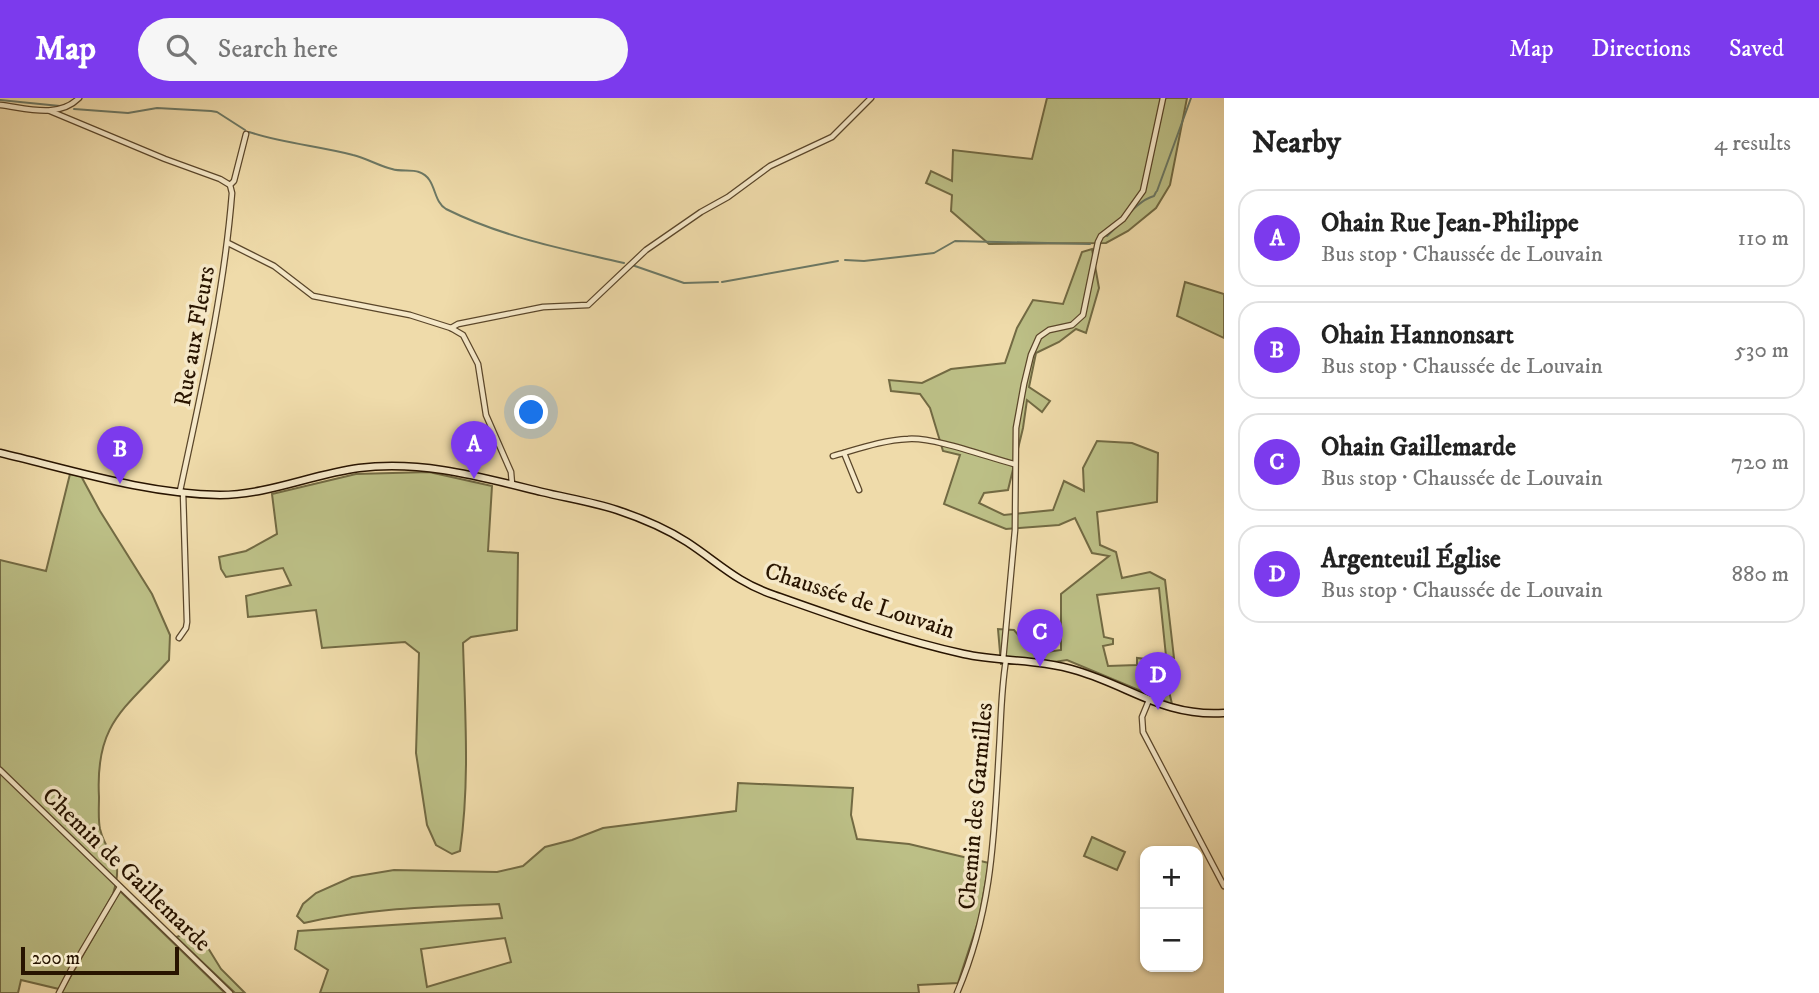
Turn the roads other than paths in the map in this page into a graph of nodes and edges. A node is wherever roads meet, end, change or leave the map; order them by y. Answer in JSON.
{"nodes":[{"id":1,"x":79,"y":98,"type":"edge"},
{"id":2,"x":871,"y":98,"type":"edge"},
{"id":3,"x":1163,"y":98,"type":"edge"},
{"id":4,"x":0,"y":105,"type":"edge"},
{"id":5,"x":50,"y":111,"type":"junction"},
{"id":6,"x":246,"y":134,"type":"dead end"},
{"id":7,"x":230,"y":185,"type":"junction"},
{"id":8,"x":228,"y":243,"type":"junction"},
{"id":9,"x":451,"y":328,"type":"junction"},
{"id":10,"x":0,"y":453,"type":"edge"},
{"id":11,"x":844,"y":453,"type":"junction"},
{"id":12,"x":833,"y":456,"type":"dead end"},
{"id":13,"x":1014,"y":464,"type":"junction"},
{"id":14,"x":512,"y":484,"type":"junction"},
{"id":15,"x":859,"y":490,"type":"dead end"},
{"id":16,"x":182,"y":492,"type":"junction"},
{"id":17,"x":179,"y":638,"type":"dead end"},
{"id":18,"x":1004,"y":660,"type":"junction"},
{"id":19,"x":1149,"y":700,"type":"junction"},
{"id":20,"x":1224,"y":713,"type":"edge"},
{"id":21,"x":0,"y":771,"type":"edge"},
{"id":22,"x":1224,"y":886,"type":"edge"},
{"id":23,"x":120,"y":887,"type":"junction"},
{"id":24,"x":59,"y":993,"type":"edge"},
{"id":25,"x":230,"y":993,"type":"edge"},
{"id":26,"x":957,"y":993,"type":"edge"}],
"edges":[{"from":1,"to":5,"type":"street"},
{"from":2,"to":9,"type":"street"},
{"from":3,"to":13,"type":"street","name":"Chemin des Garmilles"},
{"from":4,"to":5,"type":"street"},
{"from":5,"to":7,"type":"street"},
{"from":6,"to":7,"type":"street","name":"Rue aux Fleurs"},
{"from":7,"to":8,"type":"street","name":"Rue aux Fleurs"},
{"from":8,"to":9,"type":"street"},
{"from":8,"to":16,"type":"street","name":"Rue aux Fleurs"},
{"from":9,"to":14,"type":"street"},
{"from":10,"to":16,"type":"main road","name":"Chaussée de Louvain"},
{"from":11,"to":12,"type":"street"},
{"from":11,"to":13,"type":"street"},
{"from":11,"to":15,"type":"street"},
{"from":13,"to":18,"type":"street","name":"Chemin des Garmilles"},
{"from":14,"to":16,"type":"main road","name":"Chaussée de Louvain"},
{"from":14,"to":18,"type":"main road","name":"Chaussée de Louvain"},
{"from":16,"to":17,"type":"street","name":"Rue aux Fleurs"},
{"from":18,"to":19,"type":"main road","name":"Chaussée de Louvain"},
{"from":18,"to":26,"type":"street","name":"Chemin des Garmilles"},
{"from":19,"to":20,"type":"main road","name":"Chaussée de Louvain"},
{"from":19,"to":22,"type":"street"},
{"from":21,"to":23,"type":"street","name":"Chemin de Gaillemarde"},
{"from":23,"to":24,"type":"street"},
{"from":23,"to":25,"type":"street","name":"Chemin de Gaillemarde"}]}
